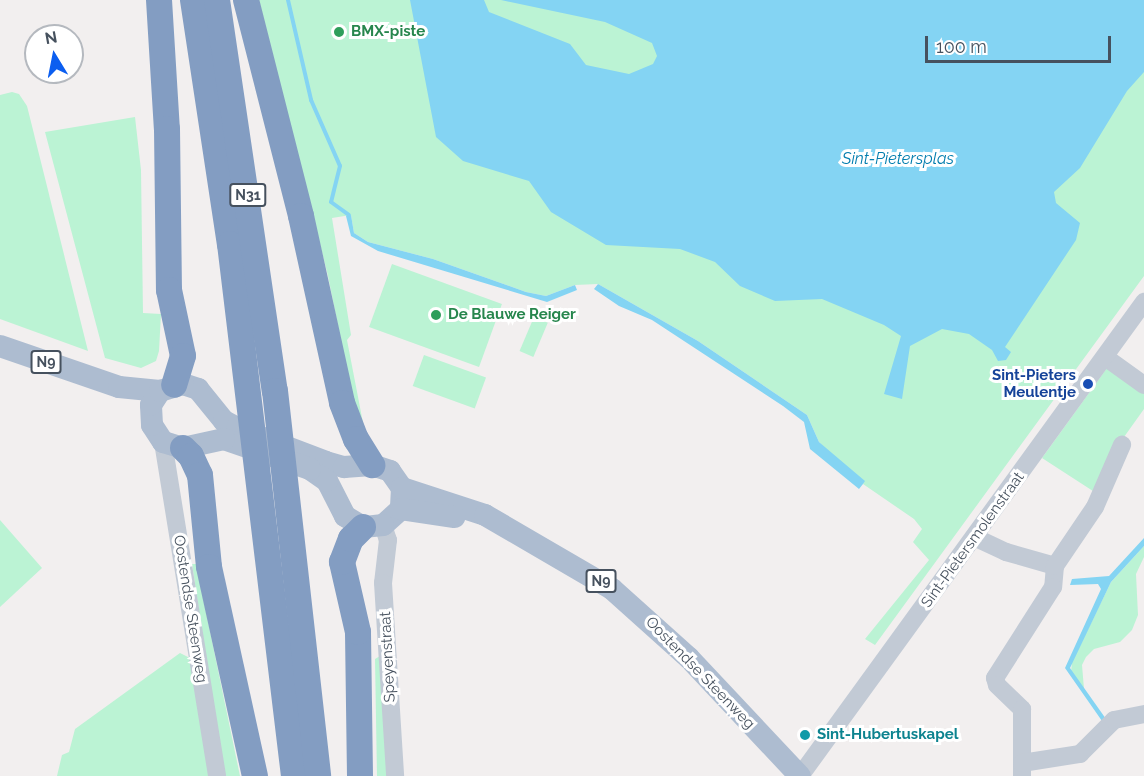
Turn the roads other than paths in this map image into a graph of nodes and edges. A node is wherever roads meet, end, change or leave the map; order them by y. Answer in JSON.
{"nodes":[{"id":1,"x":159,"y":0,"type":"edge"},
{"id":2,"x":193,"y":0,"type":"edge"},
{"id":3,"x":217,"y":0,"type":"edge"},
{"id":4,"x":246,"y":0,"type":"edge"},
{"id":5,"x":1144,"y":302,"type":"edge"},
{"id":6,"x":0,"y":346,"type":"edge"},
{"id":7,"x":1105,"y":357,"type":"junction"},
{"id":8,"x":1144,"y":385,"type":"edge"},
{"id":9,"x":119,"y":387,"type":"junction"},
{"id":10,"x":167,"y":388,"type":"junction"},
{"id":11,"x":150,"y":414,"type":"junction"},
{"id":12,"x":184,"y":444,"type":"junction"},
{"id":13,"x":1122,"y":445,"type":"dead end"},
{"id":14,"x":372,"y":465,"type":"junction"},
{"id":15,"x":401,"y":498,"type":"junction"},
{"id":16,"x":378,"y":531,"type":"junction"},
{"id":17,"x":975,"y":537,"type":"junction"},
{"id":18,"x":1055,"y":566,"type":"junction"},
{"id":19,"x":1144,"y":714,"type":"edge"},
{"id":20,"x":1022,"y":769,"type":"edge"},
{"id":21,"x":217,"y":776,"type":"edge"},
{"id":22,"x":255,"y":776,"type":"edge"},
{"id":23,"x":294,"y":776,"type":"edge"},
{"id":24,"x":318,"y":776,"type":"edge"},
{"id":25,"x":360,"y":776,"type":"edge"},
{"id":26,"x":395,"y":776,"type":"edge"},
{"id":27,"x":800,"y":776,"type":"edge"}],
"edges":[{"from":1,"to":10,"type":"highway"},
{"from":2,"to":23,"type":"highway","number":"N31"},
{"from":3,"to":24,"type":"highway","number":"N31"},
{"from":4,"to":14,"type":"highway"},
{"from":5,"to":7,"type":"street","name":"Sint-Pietersmolenstraat"},
{"from":6,"to":9,"type":"main road","name":"Oostendse Steenweg","number":"N9"},
{"from":7,"to":8,"type":"street"},
{"from":7,"to":17,"type":"street","name":"Sint-Pietersmolenstraat"},
{"from":9,"to":10,"type":"main road","name":"Oostendse Steenweg","number":"N9"},
{"from":9,"to":11,"type":"main road","name":"Oostendse Steenweg","number":"N9"},
{"from":10,"to":11,"type":"main road"},
{"from":10,"to":14,"type":"main road","name":"Oostendse Steenweg","number":"N9"},
{"from":11,"to":12,"type":"main road","name":"Oostendse Steenweg","number":"N9"},
{"from":12,"to":16,"type":"main road"},
{"from":12,"to":21,"type":"street","name":"Oostendse Steenweg"},
{"from":12,"to":22,"type":"highway"},
{"from":13,"to":18,"type":"street"},
{"from":14,"to":15,"type":"main road","name":"Oostendse Steenweg","number":"N9"},
{"from":15,"to":16,"type":"main road"},
{"from":15,"to":27,"type":"main road","name":"Oostendse Steenweg","number":"N9"},
{"from":16,"to":25,"type":"highway"},
{"from":16,"to":26,"type":"street","name":"Speyenstraat"},
{"from":17,"to":18,"type":"street"},
{"from":17,"to":27,"type":"street","name":"Sint-Pietersmolenstraat"},
{"from":18,"to":20,"type":"street"},
{"from":19,"to":20,"type":"street"}]}
